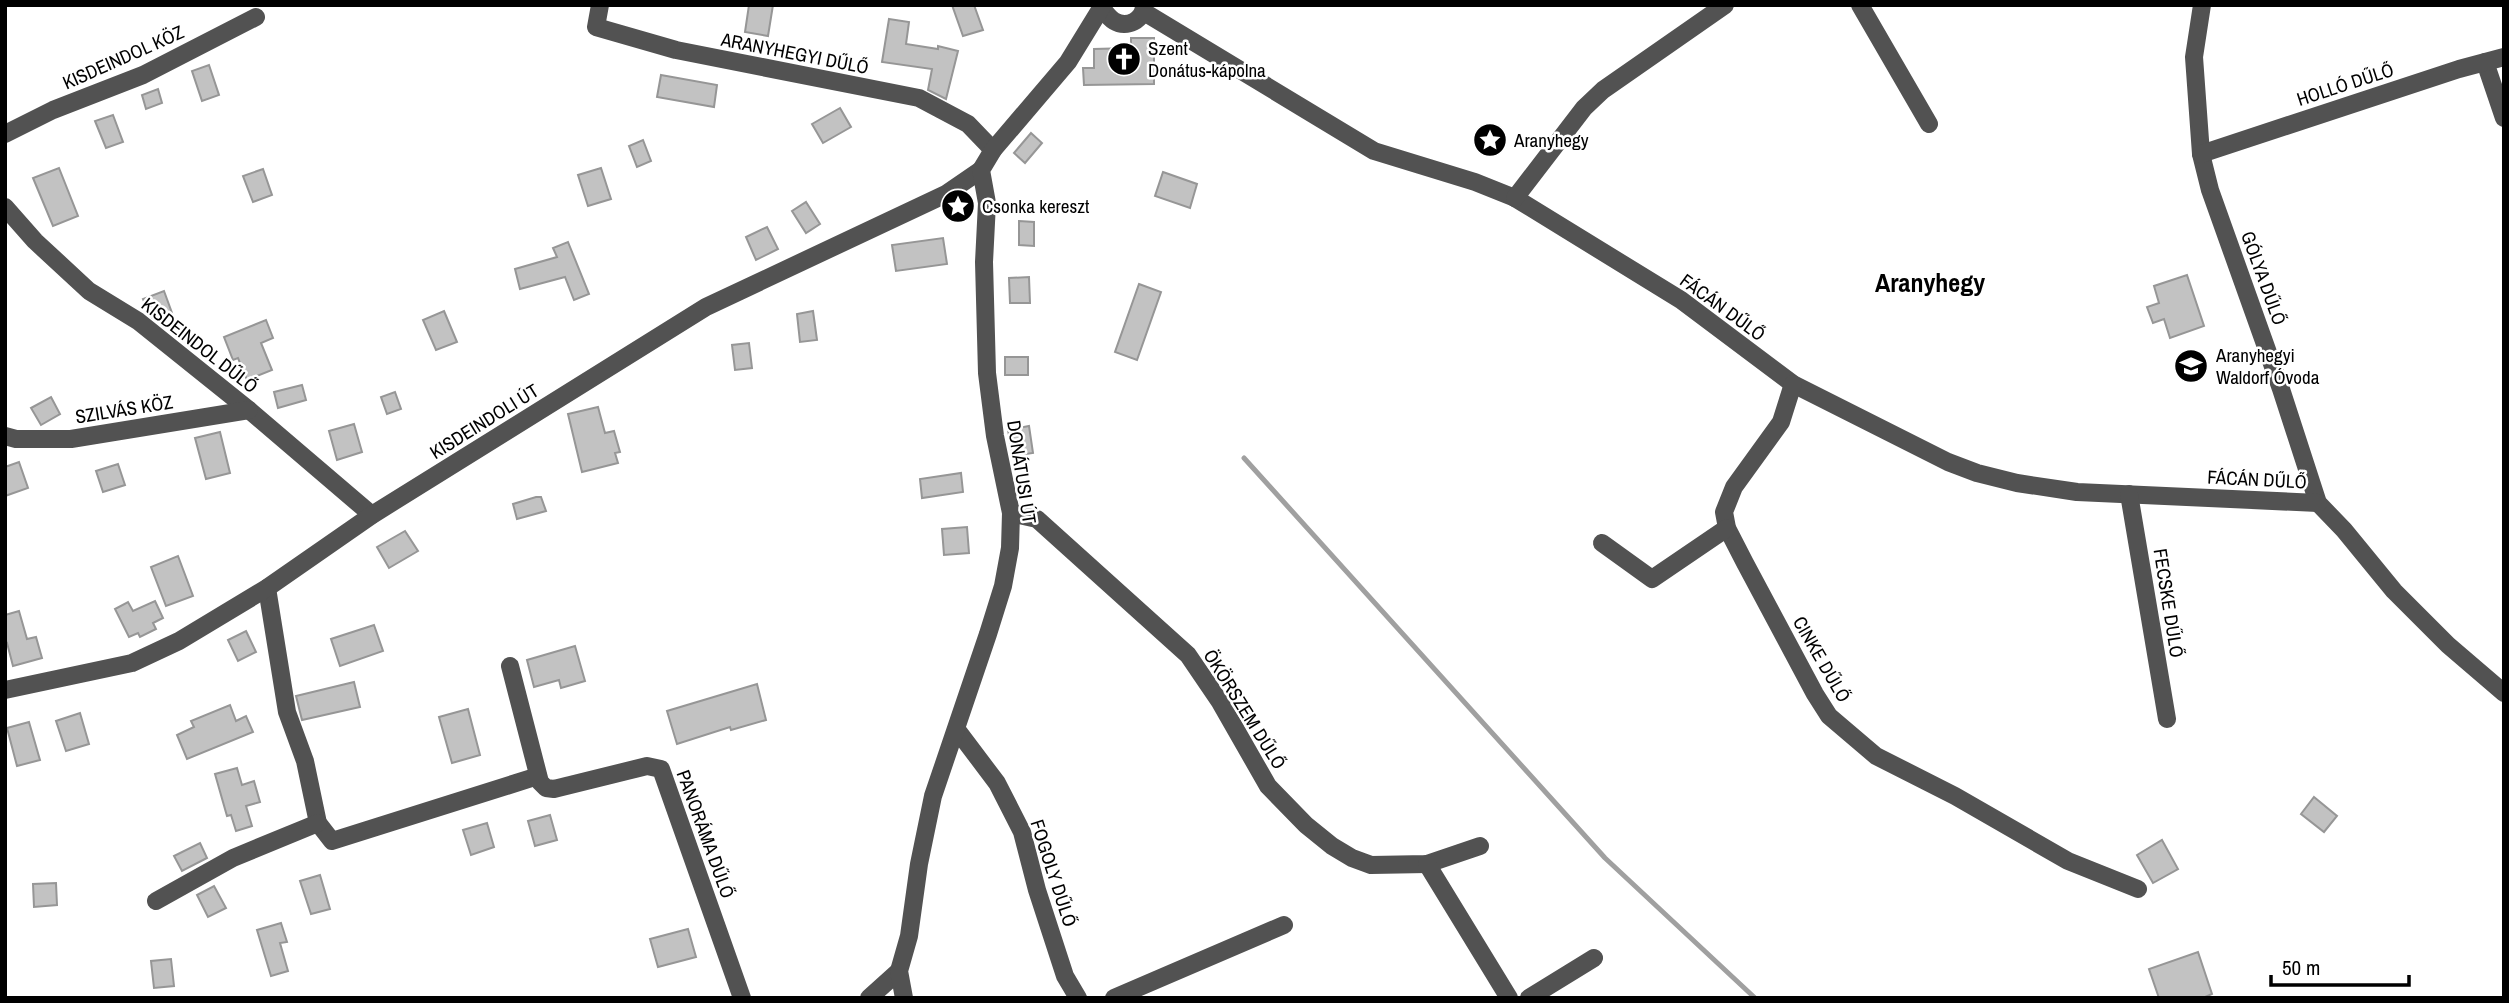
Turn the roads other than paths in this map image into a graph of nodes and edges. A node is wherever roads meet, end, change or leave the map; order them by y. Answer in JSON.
{"nodes":[{"id":1,"x":600,"y":5,"type":"edge"},
{"id":2,"x":1725,"y":5,"type":"edge"},
{"id":3,"x":1860,"y":5,"type":"edge"},
{"id":4,"x":2202,"y":5,"type":"edge"},
{"id":5,"x":1102,"y":7,"type":"edge"},
{"id":6,"x":1144,"y":8,"type":"edge"},
{"id":7,"x":256,"y":16,"type":"dead end"},
{"id":8,"x":2504,"y":57,"type":"edge"},
{"id":9,"x":2485,"y":62,"type":"junction"},
{"id":10,"x":2504,"y":118,"type":"edge"},
{"id":11,"x":1928,"y":124,"type":"dead end"},
{"id":12,"x":5,"y":134,"type":"edge"},
{"id":13,"x":993,"y":150,"type":"junction"},
{"id":14,"x":2201,"y":154,"type":"junction"},
{"id":15,"x":981,"y":170,"type":"junction"},
{"id":16,"x":1515,"y":198,"type":"junction"},
{"id":17,"x":5,"y":207,"type":"edge"},
{"id":18,"x":1793,"y":384,"type":"junction"},
{"id":19,"x":249,"y":410,"type":"junction"},
{"id":20,"x":5,"y":436,"type":"edge"},
{"id":21,"x":2129,"y":494,"type":"junction"},
{"id":22,"x":2318,"y":503,"type":"junction"},
{"id":23,"x":1011,"y":513,"type":"junction"},
{"id":24,"x":372,"y":515,"type":"junction"},
{"id":25,"x":1727,"y":528,"type":"junction"},
{"id":26,"x":1602,"y":543,"type":"dead end"},
{"id":27,"x":267,"y":587,"type":"junction"},
{"id":28,"x":510,"y":666,"type":"dead end"},
{"id":29,"x":5,"y":690,"type":"edge"},
{"id":30,"x":2504,"y":693,"type":"edge"},
{"id":31,"x":2167,"y":719,"type":"dead end"},
{"id":32,"x":957,"y":730,"type":"junction"},
{"id":33,"x":538,"y":776,"type":"junction"},
{"id":34,"x":318,"y":823,"type":"junction"},
{"id":35,"x":1480,"y":846,"type":"dead end"},
{"id":36,"x":1427,"y":864,"type":"junction"},
{"id":37,"x":2138,"y":889,"type":"dead end"},
{"id":38,"x":156,"y":901,"type":"dead end"},
{"id":39,"x":1284,"y":925,"type":"dead end"},
{"id":40,"x":1594,"y":958,"type":"dead end"},
{"id":41,"x":899,"y":971,"type":"junction"},
{"id":42,"x":742,"y":998,"type":"edge"},
{"id":43,"x":869,"y":998,"type":"edge"},
{"id":44,"x":904,"y":998,"type":"edge"},
{"id":45,"x":1078,"y":998,"type":"edge"},
{"id":46,"x":1114,"y":998,"type":"edge"},
{"id":47,"x":1509,"y":998,"type":"edge"},
{"id":48,"x":1529,"y":998,"type":"edge"}],
"edges":[{"from":1,"to":13,"type":"street","name":"ARANYHEGYI DŰLŐ"},
{"from":2,"to":16,"type":"street"},
{"from":3,"to":11,"type":"street"},
{"from":4,"to":14,"type":"street","name":"GÓLYA DŰLŐ"},
{"from":5,"to":6,"type":"street","name":"FÁCÁN DŰLŐ"},
{"from":5,"to":13,"type":"street"},
{"from":6,"to":16,"type":"street","name":"FÁCÁN DŰLŐ"},
{"from":7,"to":12,"type":"street","name":"KISDEINDOL KÖZ"},
{"from":8,"to":9,"type":"street","name":"HOLLÓ DŰLŐ"},
{"from":9,"to":10,"type":"street"},
{"from":9,"to":14,"type":"street","name":"HOLLÓ DŰLŐ"},
{"from":13,"to":15,"type":"street"},
{"from":14,"to":22,"type":"street","name":"GÓLYA DŰLŐ"},
{"from":15,"to":23,"type":"street","name":"DONÁTUSI ÚT"},
{"from":15,"to":24,"type":"street","name":"KISDEINDOLI ÚT"},
{"from":16,"to":18,"type":"street","name":"FÁCÁN DŰLŐ"},
{"from":17,"to":19,"type":"street","name":"KISDEINDOL DŰLŐ"},
{"from":18,"to":21,"type":"street","name":"FÁCÁN DŰLŐ"},
{"from":18,"to":25,"type":"street"},
{"from":19,"to":20,"type":"street","name":"SZILVÁS KÖZ"},
{"from":19,"to":24,"type":"street","name":"KISDEINDOL DŰLŐ"},
{"from":21,"to":22,"type":"street","name":"FÁCÁN DŰLŐ"},
{"from":21,"to":31,"type":"street","name":"FECSKE DŰLŐ"},
{"from":22,"to":30,"type":"street","name":"GÓLYA DŰLŐ"},
{"from":23,"to":32,"type":"street","name":"DONÁTUSI ÚT"},
{"from":23,"to":36,"type":"street","name":"ÖKÖRSZEM DŰLŐ"},
{"from":24,"to":27,"type":"street","name":"KISDEINDOLI ÚT"},
{"from":25,"to":26,"type":"street"},
{"from":25,"to":37,"type":"street","name":"CINKE DŰLŐ"},
{"from":27,"to":29,"type":"street","name":"KISDEINDOLI ÚT"},
{"from":27,"to":34,"type":"street"},
{"from":28,"to":33,"type":"street"},
{"from":32,"to":41,"type":"street","name":"DONÁTUSI ÚT"},
{"from":32,"to":45,"type":"street","name":"FOGOLY DŰLŐ"},
{"from":33,"to":34,"type":"street"},
{"from":33,"to":42,"type":"street","name":"PANORÁMA DŰLŐ"},
{"from":34,"to":38,"type":"street"},
{"from":35,"to":36,"type":"street","name":"ÖKÖRSZEM DŰLŐ"},
{"from":36,"to":47,"type":"street"},
{"from":39,"to":46,"type":"street"},
{"from":40,"to":48,"type":"street"},
{"from":41,"to":43,"type":"street"},
{"from":41,"to":44,"type":"street"}]}
